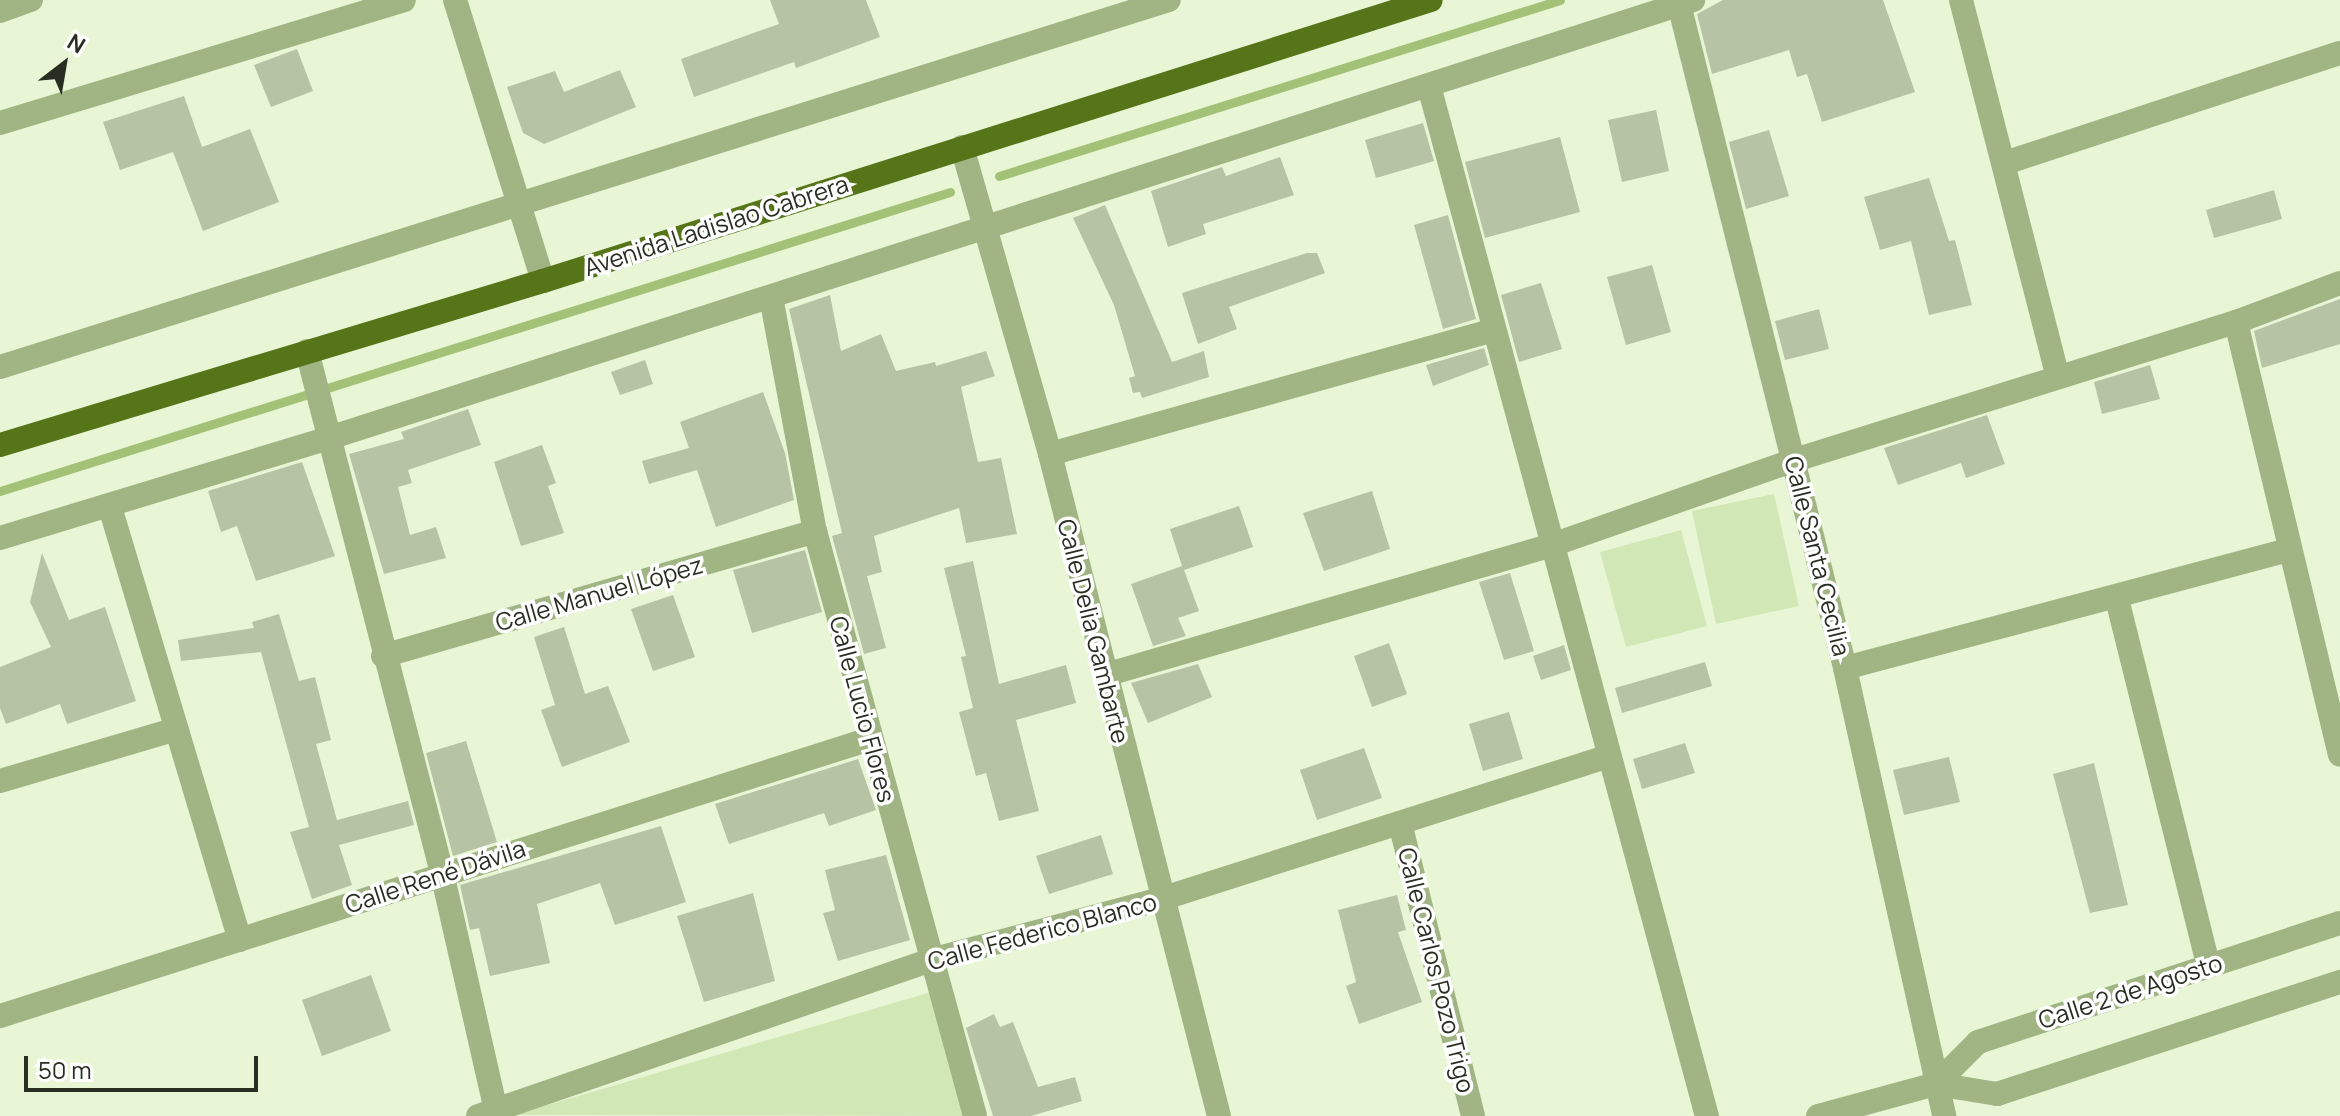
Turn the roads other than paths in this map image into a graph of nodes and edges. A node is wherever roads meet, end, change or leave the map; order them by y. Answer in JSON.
{"nodes":[{"id":1,"x":31,"y":0,"type":"edge"},
{"id":2,"x":404,"y":0,"type":"edge"},
{"id":3,"x":455,"y":0,"type":"edge"},
{"id":4,"x":1169,"y":0,"type":"edge"},
{"id":5,"x":1431,"y":0,"type":"edge"},
{"id":6,"x":1961,"y":0,"type":"edge"},
{"id":7,"x":1683,"y":1,"type":"edge"},
{"id":8,"x":0,"y":11,"type":"edge"},
{"id":9,"x":2340,"y":53,"type":"edge"},
{"id":10,"x":1429,"y":86,"type":"junction"},
{"id":11,"x":0,"y":123,"type":"edge"},
{"id":12,"x":962,"y":147,"type":"junction"},
{"id":13,"x":2005,"y":163,"type":"junction"},
{"id":14,"x":520,"y":200,"type":"junction"},
{"id":15,"x":988,"y":226,"type":"junction"},
{"id":16,"x":543,"y":281,"type":"junction"},
{"id":17,"x":2340,"y":283,"type":"edge"},
{"id":18,"x":771,"y":297,"type":"junction"},
{"id":19,"x":2236,"y":322,"type":"junction"},
{"id":20,"x":1494,"y":330,"type":"junction"},
{"id":21,"x":307,"y":351,"type":"junction"},
{"id":22,"x":0,"y":367,"type":"edge"},
{"id":23,"x":2058,"y":377,"type":"junction"},
{"id":24,"x":326,"y":439,"type":"junction"},
{"id":25,"x":0,"y":445,"type":"edge"},
{"id":26,"x":1050,"y":454,"type":"junction"},
{"id":27,"x":1795,"y":460,"type":"junction"},
{"id":28,"x":110,"y":507,"type":"junction"},
{"id":29,"x":815,"y":531,"type":"junction"},
{"id":30,"x":0,"y":538,"type":"edge"},
{"id":31,"x":1552,"y":545,"type":"junction"},
{"id":32,"x":2290,"y":550,"type":"junction"},
{"id":33,"x":2117,"y":599,"type":"junction"},
{"id":34,"x":383,"y":656,"type":"junction"},
{"id":35,"x":1845,"y":668,"type":"junction"},
{"id":36,"x":1105,"y":675,"type":"junction"},
{"id":37,"x":177,"y":729,"type":"junction"},
{"id":38,"x":870,"y":739,"type":"junction"},
{"id":39,"x":2340,"y":755,"type":"edge"},
{"id":40,"x":1609,"y":756,"type":"junction"},
{"id":41,"x":0,"y":781,"type":"edge"},
{"id":42,"x":1400,"y":823,"type":"junction"},
{"id":43,"x":442,"y":873,"type":"junction"},
{"id":44,"x":1161,"y":899,"type":"junction"},
{"id":45,"x":2340,"y":923,"type":"edge"},
{"id":46,"x":240,"y":940,"type":"junction"},
{"id":47,"x":934,"y":959,"type":"junction"},
{"id":48,"x":2208,"y":965,"type":"junction"},
{"id":49,"x":2340,"y":982,"type":"edge"},
{"id":50,"x":0,"y":1016,"type":"edge"},
{"id":51,"x":1936,"y":1084,"type":"junction"},
{"id":52,"x":490,"y":1114,"type":"edge"},
{"id":53,"x":975,"y":1116,"type":"edge"},
{"id":54,"x":1219,"y":1116,"type":"edge"},
{"id":55,"x":1473,"y":1116,"type":"edge"},
{"id":56,"x":1707,"y":1116,"type":"edge"},
{"id":57,"x":1818,"y":1116,"type":"edge"},
{"id":58,"x":1944,"y":1116,"type":"edge"}],
"edges":[{"from":1,"to":8,"type":"street"},
{"from":2,"to":11,"type":"street"},
{"from":3,"to":14,"type":"street"},
{"from":4,"to":14,"type":"street"},
{"from":5,"to":12,"type":"highway","name":"Avenida Ladislao Cabrera"},
{"from":6,"to":13,"type":"street"},
{"from":7,"to":10,"type":"street"},
{"from":7,"to":27,"type":"street","name":"Calle Santa Cecilia"},
{"from":9,"to":13,"type":"street"},
{"from":10,"to":15,"type":"street"},
{"from":10,"to":20,"type":"street"},
{"from":12,"to":15,"type":"street","name":"Calle Delia Gambarte"},
{"from":12,"to":16,"type":"highway","name":"Avenida Ladislao Cabrera"},
{"from":13,"to":23,"type":"street"},
{"from":14,"to":16,"type":"street"},
{"from":14,"to":22,"type":"street"},
{"from":15,"to":18,"type":"street"},
{"from":15,"to":26,"type":"street","name":"Calle Delia Gambarte"},
{"from":16,"to":21,"type":"highway","name":"Avenida Ladislao Cabrera"},
{"from":17,"to":19,"type":"street"},
{"from":18,"to":24,"type":"street"},
{"from":18,"to":29,"type":"street","name":"Calle Lucio Flores"},
{"from":19,"to":23,"type":"street"},
{"from":19,"to":32,"type":"street"},
{"from":20,"to":26,"type":"street"},
{"from":20,"to":31,"type":"street"},
{"from":21,"to":24,"type":"street"},
{"from":21,"to":25,"type":"highway","name":"Avenida Ladislao Cabrera"},
{"from":23,"to":27,"type":"street"},
{"from":24,"to":28,"type":"street"},
{"from":24,"to":34,"type":"street"},
{"from":26,"to":36,"type":"street","name":"Calle Delia Gambarte"},
{"from":27,"to":31,"type":"street"},
{"from":27,"to":35,"type":"street","name":"Calle Santa Cecilia"},
{"from":28,"to":30,"type":"street"},
{"from":28,"to":37,"type":"street"},
{"from":29,"to":34,"type":"street","name":"Calle Manuel López"},
{"from":29,"to":38,"type":"street","name":"Calle Lucio Flores"},
{"from":31,"to":36,"type":"street"},
{"from":31,"to":40,"type":"street"},
{"from":32,"to":33,"type":"street"},
{"from":32,"to":39,"type":"street"},
{"from":33,"to":35,"type":"street"},
{"from":33,"to":48,"type":"street"},
{"from":34,"to":43,"type":"street"},
{"from":35,"to":51,"type":"street","name":"Calle Santa Cecilia"},
{"from":36,"to":44,"type":"street","name":"Calle Delia Gambarte"},
{"from":37,"to":41,"type":"street"},
{"from":37,"to":46,"type":"street"},
{"from":38,"to":43,"type":"street","name":"Calle René Dávila"},
{"from":38,"to":47,"type":"street","name":"Calle Lucio Flores"},
{"from":40,"to":42,"type":"street","name":"Calle Federico Blanco"},
{"from":40,"to":56,"type":"street"},
{"from":42,"to":44,"type":"street","name":"Calle Federico Blanco"},
{"from":42,"to":55,"type":"street","name":"Calle Carlos Pozo Trigo"},
{"from":43,"to":46,"type":"street","name":"Calle René Dávila"},
{"from":43,"to":52,"type":"street"},
{"from":44,"to":47,"type":"street","name":"Calle Federico Blanco"},
{"from":44,"to":54,"type":"street","name":"Calle Delia Gambarte"},
{"from":45,"to":48,"type":"street","name":"Calle 2 de Agosto"},
{"from":46,"to":50,"type":"street","name":"Calle René Dávila"},
{"from":47,"to":52,"type":"street","name":"Calle Federico Blanco"},
{"from":47,"to":53,"type":"street","name":"Calle Lucio Flores"},
{"from":48,"to":51,"type":"street","name":"Calle 2 de Agosto"},
{"from":49,"to":51,"type":"street","name":"Calle 2 de Agosto"},
{"from":51,"to":57,"type":"street","name":"Calle 2 de Agosto"},
{"from":51,"to":58,"type":"street","name":"Calle Santa Cecilia"}]}
